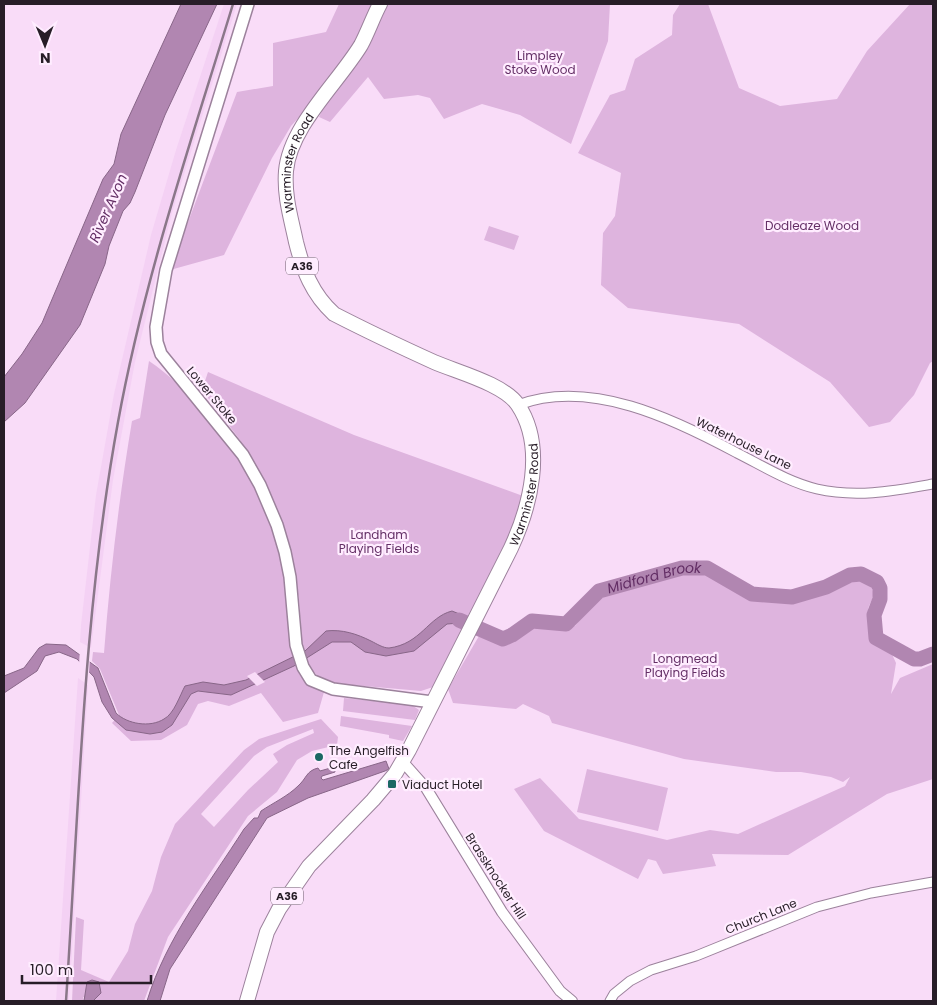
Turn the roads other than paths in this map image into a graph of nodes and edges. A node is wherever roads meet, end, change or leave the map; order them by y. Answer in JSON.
{"nodes":[{"id":1,"x":248,"y":4,"type":"edge"},
{"id":2,"x":380,"y":4,"type":"edge"},
{"id":3,"x":518,"y":404,"type":"junction"},
{"id":4,"x":933,"y":484,"type":"edge"},
{"id":5,"x":432,"y":702,"type":"junction"},
{"id":6,"x":406,"y":765,"type":"junction"},
{"id":7,"x":933,"y":882,"type":"edge"},
{"id":8,"x":247,"y":1001,"type":"edge"},
{"id":9,"x":572,"y":1001,"type":"edge"},
{"id":10,"x":610,"y":1001,"type":"edge"}],
"edges":[{"from":1,"to":5,"type":"main road","name":"Lower Stoke"},
{"from":2,"to":3,"type":"highway","name":"Warminster Road","number":"A36"},
{"from":3,"to":4,"type":"street","name":"Waterhouse Lane"},
{"from":3,"to":5,"type":"highway","name":"Warminster Road","number":"A36"},
{"from":5,"to":6,"type":"highway","name":"Warminster Road","number":"A36"},
{"from":6,"to":8,"type":"highway","name":"Warminster Road","number":"A36"},
{"from":6,"to":9,"type":"street","name":"Brassknocker Hill"},
{"from":7,"to":10,"type":"street","name":"Church Lane"}]}
